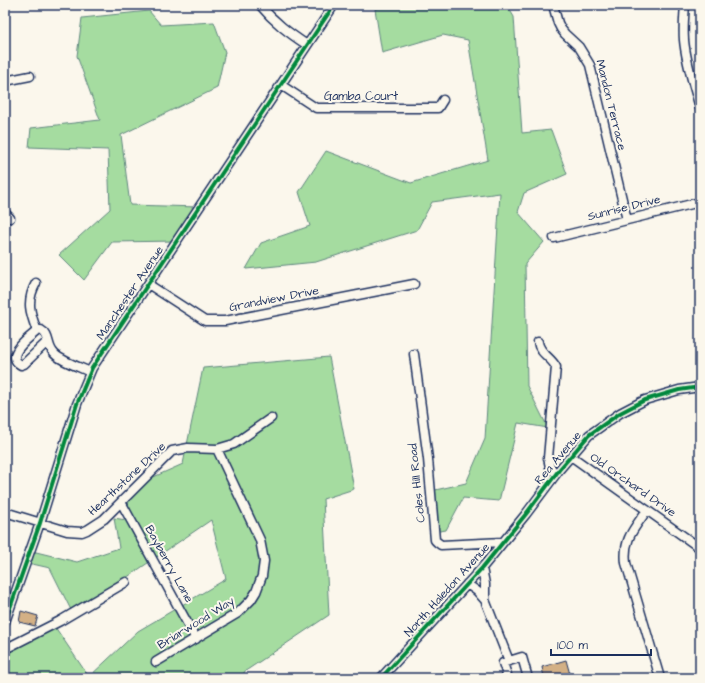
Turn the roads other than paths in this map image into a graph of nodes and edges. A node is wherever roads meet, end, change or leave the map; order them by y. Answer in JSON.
{"nodes":[{"id":1,"x":260,"y":5,"type":"edge"},
{"id":2,"x":334,"y":5,"type":"edge"},
{"id":3,"x":553,"y":5,"type":"edge"},
{"id":4,"x":685,"y":5,"type":"edge"},
{"id":5,"x":307,"y":45,"type":"junction"},
{"id":6,"x":30,"y":76,"type":"dead end"},
{"id":7,"x":5,"y":81,"type":"edge"},
{"id":8,"x":281,"y":85,"type":"junction"},
{"id":9,"x":443,"y":100,"type":"dead end"},
{"id":10,"x":700,"y":108,"type":"edge"},
{"id":11,"x":700,"y":202,"type":"edge"},
{"id":12,"x":627,"y":220,"type":"junction"},
{"id":13,"x":554,"y":238,"type":"dead end"},
{"id":14,"x":36,"y":283,"type":"dead end"},
{"id":15,"x":148,"y":284,"type":"junction"},
{"id":16,"x":414,"y":284,"type":"dead end"},
{"id":17,"x":37,"y":331,"type":"junction"},
{"id":18,"x":48,"y":341,"type":"junction"},
{"id":19,"x":538,"y":342,"type":"dead end"},
{"id":20,"x":414,"y":354,"type":"dead end"},
{"id":21,"x":90,"y":372,"type":"junction"},
{"id":22,"x":700,"y":387,"type":"edge"},
{"id":23,"x":271,"y":418,"type":"dead end"},
{"id":24,"x":217,"y":449,"type":"junction"},
{"id":25,"x":571,"y":456,"type":"junction"},
{"id":26,"x":556,"y":474,"type":"junction"},
{"id":27,"x":120,"y":502,"type":"junction"},
{"id":28,"x":647,"y":510,"type":"junction"},
{"id":29,"x":5,"y":512,"type":"edge"},
{"id":30,"x":526,"y":514,"type":"joint"},
{"id":31,"x":40,"y":523,"type":"junction"},
{"id":32,"x":503,"y":542,"type":"junction"},
{"id":33,"x":700,"y":548,"type":"edge"},
{"id":34,"x":482,"y":568,"type":"junction"},
{"id":35,"x":126,"y":582,"type":"dead end"},
{"id":36,"x":467,"y":584,"type":"junction"},
{"id":37,"x":485,"y":600,"type":"junction"},
{"id":38,"x":5,"y":622,"type":"edge"},
{"id":39,"x":196,"y":639,"type":"junction"},
{"id":40,"x":5,"y":649,"type":"edge"},
{"id":41,"x":509,"y":661,"type":"junction"},
{"id":42,"x":156,"y":662,"type":"dead end"},
{"id":43,"x":381,"y":678,"type":"edge"},
{"id":44,"x":508,"y":678,"type":"edge"},
{"id":45,"x":528,"y":678,"type":"edge"},
{"id":46,"x":660,"y":678,"type":"edge"}],
"edges":[{"from":1,"to":5,"type":"street"},
{"from":2,"to":5,"type":"street","name":"Manchester Avenue"},
{"from":3,"to":12,"type":"street","name":"Mandon Terrace"},
{"from":4,"to":10,"type":"street"},
{"from":5,"to":8,"type":"street","name":"Manchester Avenue"},
{"from":6,"to":7,"type":"street"},
{"from":8,"to":9,"type":"street","name":"Gamba Court"},
{"from":8,"to":15,"type":"street","name":"Manchester Avenue"},
{"from":11,"to":12,"type":"street","name":"Sunrise Drive"},
{"from":12,"to":13,"type":"street","name":"Sunrise Drive"},
{"from":14,"to":17,"type":"street"},
{"from":15,"to":16,"type":"street","name":"Grandview Drive"},
{"from":15,"to":21,"type":"street","name":"Manchester Avenue"},
{"from":17,"to":18,"type":"street"},
{"from":17,"to":18,"type":"street"},
{"from":18,"to":21,"type":"street"},
{"from":19,"to":26,"type":"street"},
{"from":20,"to":32,"type":"street","name":"Coles Hill Road"},
{"from":21,"to":31,"type":"street","name":"Manchester Avenue"},
{"from":22,"to":25,"type":"street","name":"Rea Avenue"},
{"from":23,"to":24,"type":"street","name":"Hearthstone Drive"},
{"from":24,"to":27,"type":"street","name":"Hearthstone Drive"},
{"from":24,"to":39,"type":"street","name":"Briarwood Way"},
{"from":25,"to":26,"type":"street","name":"Rea Avenue"},
{"from":25,"to":28,"type":"street","name":"Old Orchard Drive"},
{"from":26,"to":30,"type":"street","name":"Rea Avenue"},
{"from":27,"to":31,"type":"street","name":"Hearthstone Drive"},
{"from":27,"to":39,"type":"street","name":"Bayberry Lane"},
{"from":28,"to":33,"type":"street","name":"Old Orchard Drive"},
{"from":28,"to":46,"type":"street"},
{"from":29,"to":31,"type":"street","name":"Hearthstone Drive"},
{"from":30,"to":32,"type":"street","name":"North Haledon Avenue"},
{"from":31,"to":38,"type":"street","name":"Manchester Avenue"},
{"from":32,"to":34,"type":"street","name":"North Haledon Avenue"},
{"from":34,"to":36,"type":"street","name":"North Haledon Avenue"},
{"from":34,"to":37,"type":"street"},
{"from":35,"to":40,"type":"street"},
{"from":36,"to":37,"type":"street"},
{"from":36,"to":43,"type":"street","name":"North Haledon Avenue"},
{"from":37,"to":41,"type":"street"},
{"from":39,"to":42,"type":"street","name":"Briarwood Way"},
{"from":41,"to":44,"type":"street"},
{"from":41,"to":45,"type":"street"}]}
